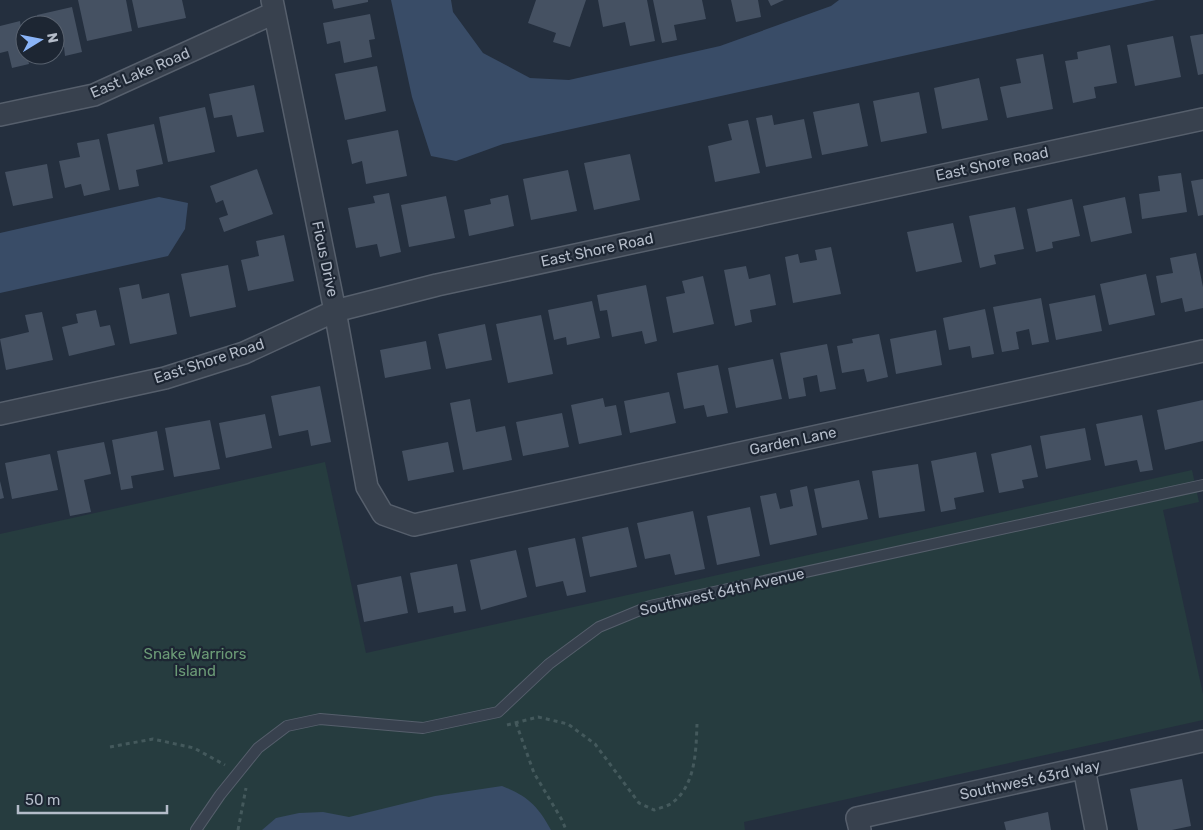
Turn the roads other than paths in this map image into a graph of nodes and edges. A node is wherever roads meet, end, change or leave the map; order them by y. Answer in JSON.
{"nodes":[{"id":1,"x":273,"y":6,"type":"edge"},
{"id":2,"x":0,"y":115,"type":"edge"},
{"id":3,"x":1203,"y":119,"type":"edge"},
{"id":4,"x":336,"y":311,"type":"junction"},
{"id":5,"x":1203,"y":351,"type":"edge"},
{"id":6,"x":0,"y":414,"type":"edge"},
{"id":7,"x":1203,"y":485,"type":"edge"},
{"id":8,"x":383,"y":514,"type":"joint"},
{"id":9,"x":1203,"y":741,"type":"edge"},
{"id":10,"x":1084,"y":768,"type":"junction"},
{"id":11,"x":859,"y":824,"type":"edge"},
{"id":12,"x":196,"y":830,"type":"edge"},
{"id":13,"x":1096,"y":830,"type":"edge"}],
"edges":[{"from":1,"to":2,"type":"street","name":"East Lake Road"},
{"from":1,"to":4,"type":"street","name":"Ficus Drive"},
{"from":3,"to":4,"type":"street","name":"East Shore Road"},
{"from":4,"to":6,"type":"street","name":"East Shore Road"},
{"from":4,"to":8,"type":"street","name":"Ficus Drive"},
{"from":5,"to":8,"type":"street","name":"Garden Lane"},
{"from":7,"to":12,"type":"lane","name":"Southwest 64th Avenue"},
{"from":9,"to":10,"type":"street","name":"Southwest 63rd Way"},
{"from":10,"to":11,"type":"street","name":"Southwest 63rd Way"},
{"from":10,"to":13,"type":"street"}]}
